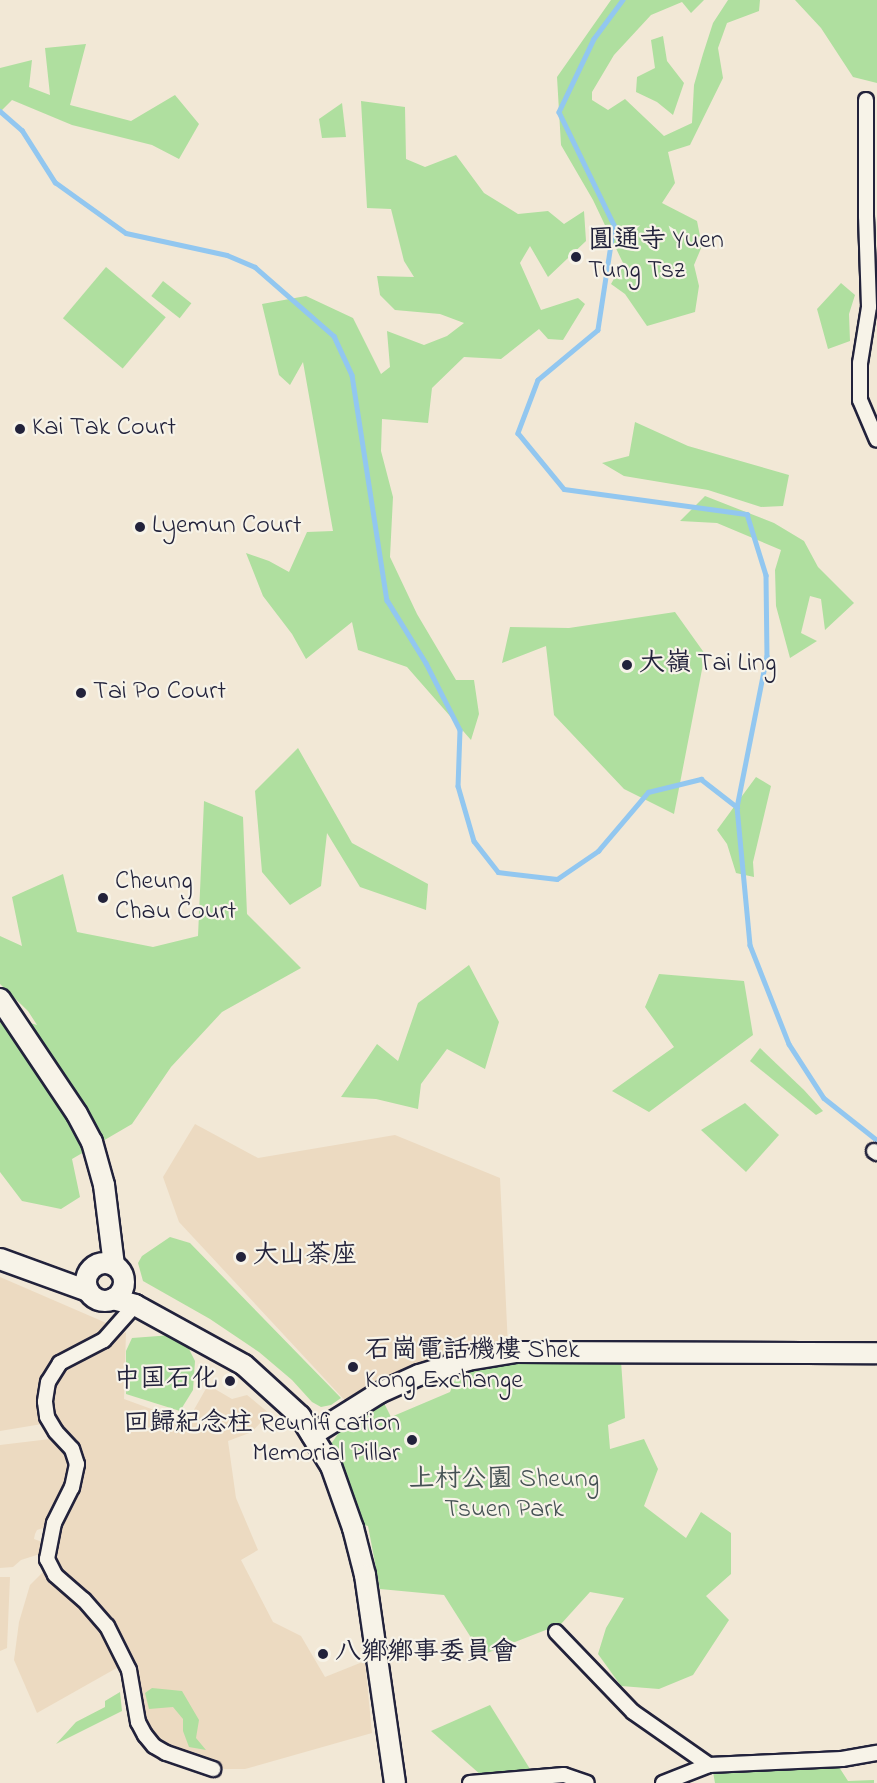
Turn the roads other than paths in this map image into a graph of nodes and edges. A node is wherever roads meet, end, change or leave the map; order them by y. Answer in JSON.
{"nodes":[{"id":1,"x":866,"y":100,"type":"dead end"},
{"id":2,"x":877,"y":440,"type":"edge"},
{"id":3,"x":0,"y":999,"type":"edge"},
{"id":4,"x":0,"y":1259,"type":"edge"},
{"id":5,"x":108,"y":1264,"type":"junction"},
{"id":6,"x":86,"y":1286,"type":"junction"},
{"id":7,"x":124,"y":1298,"type":"junction"},
{"id":8,"x":877,"y":1353,"type":"edge"},
{"id":9,"x":312,"y":1435,"type":"junction"},
{"id":10,"x":556,"y":1632,"type":"dead end"},
{"id":11,"x":877,"y":1753,"type":"edge"},
{"id":12,"x":709,"y":1765,"type":"junction"},
{"id":13,"x":213,"y":1769,"type":"dead end"},
{"id":14,"x":395,"y":1783,"type":"edge"},
{"id":15,"x":470,"y":1783,"type":"edge"},
{"id":16,"x":587,"y":1783,"type":"edge"},
{"id":17,"x":663,"y":1783,"type":"edge"}],
"edges":[{"from":1,"to":2,"type":"street"},
{"from":3,"to":5,"type":"main road"},
{"from":4,"to":6,"type":"main road"},
{"from":5,"to":6,"type":"main road"},
{"from":5,"to":7,"type":"main road"},
{"from":6,"to":7,"type":"main road"},
{"from":7,"to":9,"type":"main road"},
{"from":7,"to":13,"type":"street"},
{"from":8,"to":9,"type":"main road"},
{"from":9,"to":14,"type":"main road"},
{"from":10,"to":12,"type":"street"},
{"from":11,"to":12,"type":"street"},
{"from":12,"to":17,"type":"street"},
{"from":15,"to":16,"type":"street"}]}
